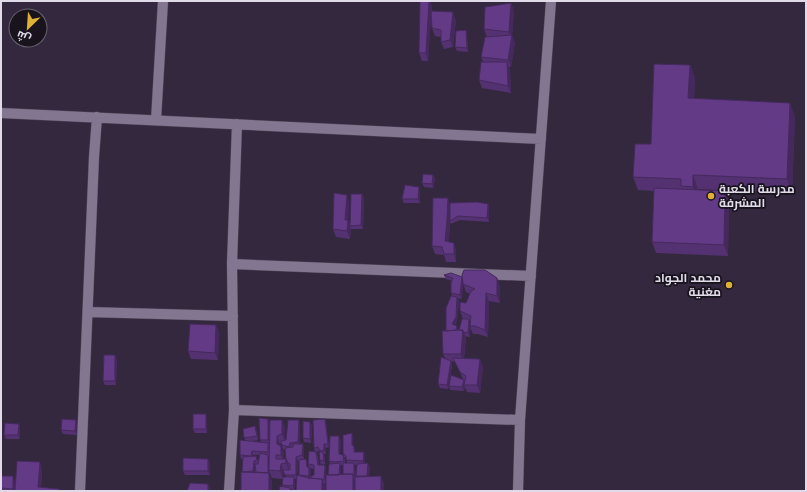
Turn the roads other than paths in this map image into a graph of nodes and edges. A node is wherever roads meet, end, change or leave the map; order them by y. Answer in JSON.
{"nodes":[{"id":1,"x":163,"y":1,"type":"edge"},
{"id":2,"x":551,"y":1,"type":"edge"},
{"id":3,"x":1,"y":113,"type":"edge"},
{"id":4,"x":97,"y":117,"type":"junction"},
{"id":5,"x":156,"y":120,"type":"junction"},
{"id":6,"x":237,"y":124,"type":"junction"},
{"id":7,"x":540,"y":139,"type":"junction"},
{"id":8,"x":232,"y":264,"type":"junction"},
{"id":9,"x":531,"y":276,"type":"junction"},
{"id":10,"x":88,"y":312,"type":"junction"},
{"id":11,"x":233,"y":316,"type":"junction"},
{"id":12,"x":234,"y":410,"type":"junction"},
{"id":13,"x":520,"y":420,"type":"junction"},
{"id":14,"x":80,"y":491,"type":"edge"},
{"id":15,"x":229,"y":491,"type":"edge"},
{"id":16,"x":518,"y":491,"type":"edge"}],
"edges":[{"from":1,"to":5,"type":"street"},
{"from":2,"to":7,"type":"street"},
{"from":3,"to":4,"type":"street"},
{"from":4,"to":5,"type":"street"},
{"from":4,"to":10,"type":"street"},
{"from":5,"to":6,"type":"street"},
{"from":6,"to":7,"type":"street"},
{"from":6,"to":8,"type":"street"},
{"from":7,"to":9,"type":"street"},
{"from":8,"to":9,"type":"street"},
{"from":8,"to":11,"type":"street"},
{"from":9,"to":13,"type":"street"},
{"from":10,"to":11,"type":"street"},
{"from":10,"to":14,"type":"street"},
{"from":11,"to":12,"type":"street"},
{"from":12,"to":13,"type":"street"},
{"from":12,"to":15,"type":"street"},
{"from":13,"to":16,"type":"street"}]}
